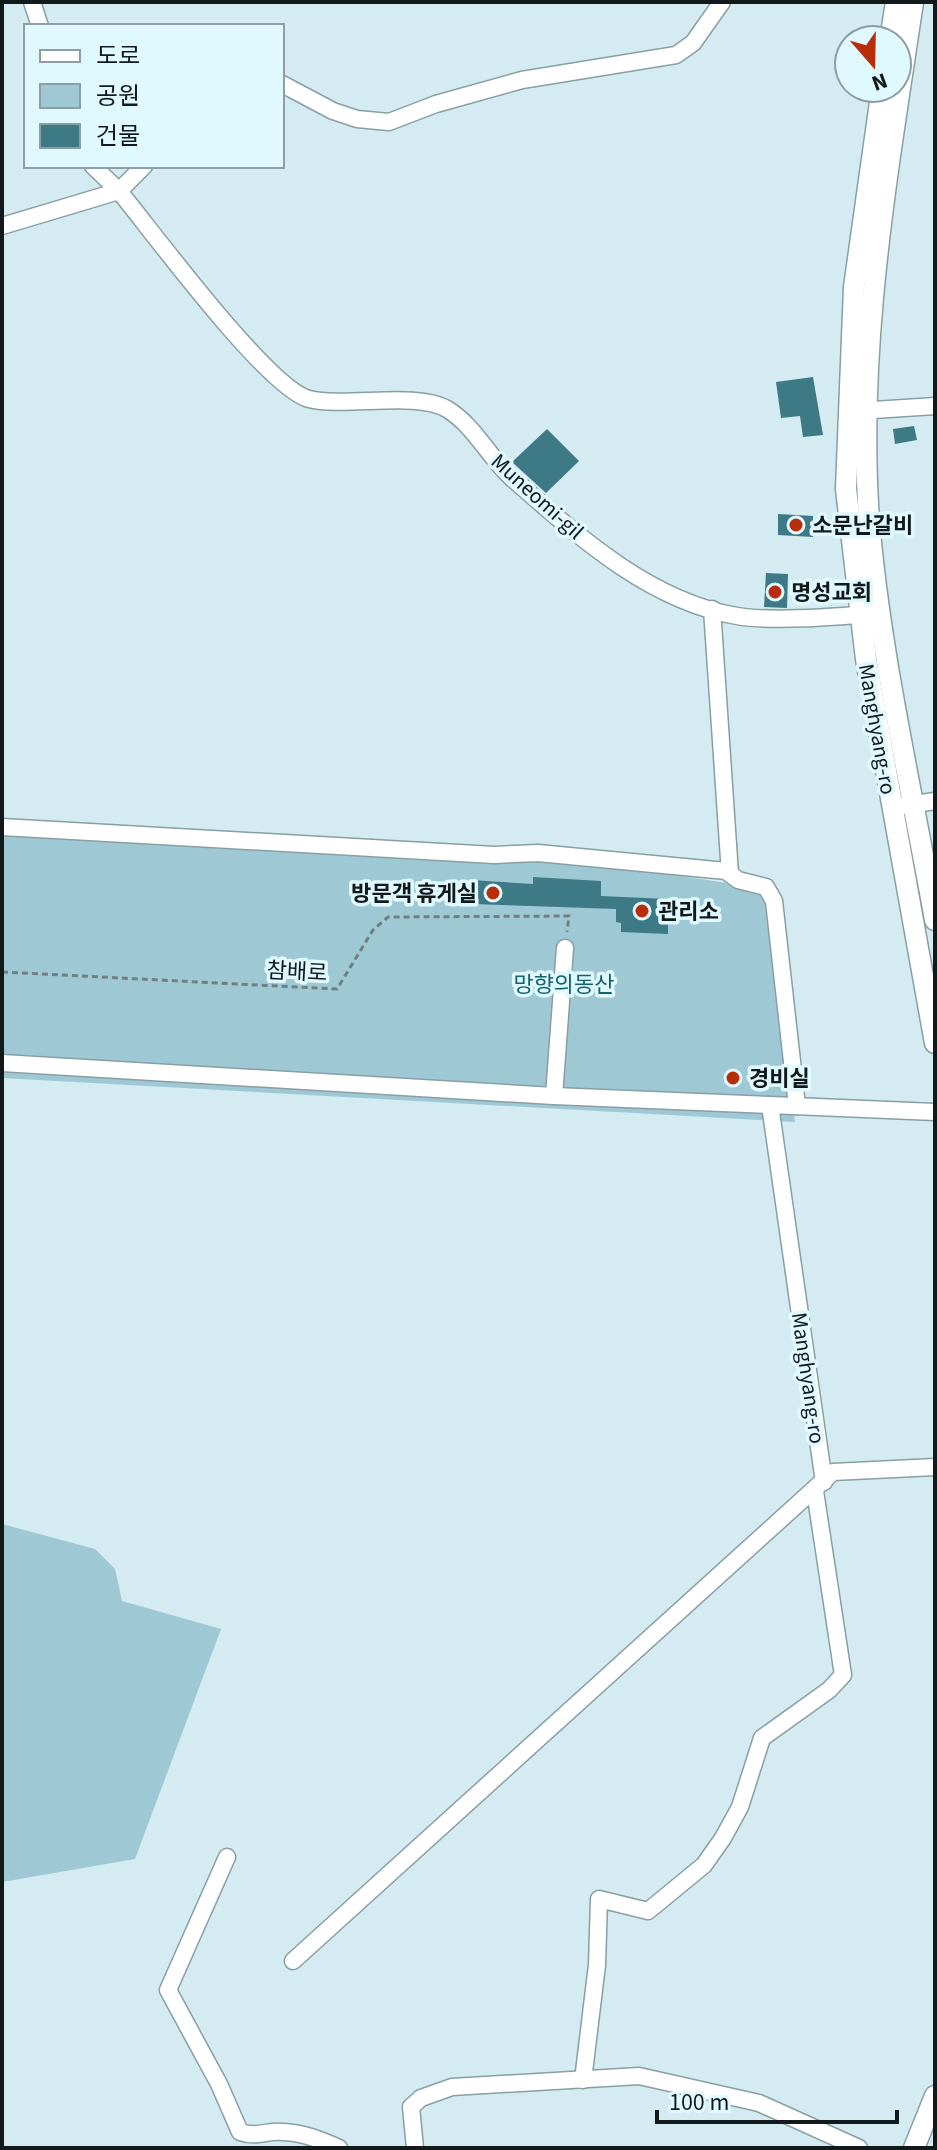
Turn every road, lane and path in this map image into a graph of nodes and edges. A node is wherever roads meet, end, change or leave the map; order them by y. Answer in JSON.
{"nodes":[{"id":1,"x":32,"y":2,"type":"edge"},
{"id":2,"x":722,"y":2,"type":"edge"},
{"id":3,"x":896,"y":2,"type":"edge"},
{"id":4,"x":913,"y":2,"type":"edge"},
{"id":5,"x":39,"y":24,"type":"edge"},
{"id":6,"x":893,"y":24,"type":"edge"},
{"id":7,"x":284,"y":85,"type":"edge"},
{"id":8,"x":880,"y":104,"type":"edge"},
{"id":9,"x":95,"y":168,"type":"edge"},
{"id":10,"x":142,"y":168,"type":"edge"},
{"id":11,"x":119,"y":191,"type":"junction"},
{"id":12,"x":2,"y":226,"type":"edge"},
{"id":13,"x":935,"y":406,"type":"edge"},
{"id":14,"x":858,"y":412,"type":"junction"},
{"id":15,"x":712,"y":609,"type":"junction"},
{"id":16,"x":870,"y":614,"type":"junction"},
{"id":17,"x":935,"y":801,"type":"edge"},
{"id":18,"x":914,"y":804,"type":"junction"},
{"id":19,"x":892,"y":808,"type":"junction"},
{"id":20,"x":2,"y":827,"type":"edge"},
{"id":21,"x":730,"y":874,"type":"junction"},
{"id":22,"x":935,"y":920,"type":"edge"},
{"id":23,"x":565,"y":948,"type":"joint"},
{"id":24,"x":2,"y":972,"type":"edge"},
{"id":25,"x":935,"y":1043,"type":"edge"},
{"id":26,"x":2,"y":1063,"type":"edge"},
{"id":27,"x":554,"y":1096,"type":"junction"},
{"id":28,"x":770,"y":1105,"type":"junction"},
{"id":29,"x":797,"y":1106,"type":"junction"},
{"id":30,"x":935,"y":1112,"type":"edge"},
{"id":31,"x":935,"y":1467,"type":"edge"},
{"id":32,"x":819,"y":1486,"type":"junction"},
{"id":33,"x":227,"y":1857,"type":"dead end"},
{"id":34,"x":293,"y":1961,"type":"dead end"},
{"id":35,"x":583,"y":2080,"type":"junction"},
{"id":36,"x":933,"y":2107,"type":"edge"},
{"id":37,"x":339,"y":2148,"type":"edge"},
{"id":38,"x":415,"y":2148,"type":"edge"},
{"id":39,"x":859,"y":2148,"type":"edge"},
{"id":40,"x":914,"y":2148,"type":"edge"}],
"edges":[{"from":1,"to":5,"type":"street"},
{"from":2,"to":7,"type":"street"},
{"from":3,"to":6,"type":"main road"},
{"from":4,"to":14,"type":"main road","name":"Manghyang-ro"},
{"from":8,"to":14,"type":"main road","name":"Manghyang-ro"},
{"from":9,"to":11,"type":"street","name":"Muneomi-gil"},
{"from":10,"to":11,"type":"street"},
{"from":11,"to":12,"type":"street"},
{"from":11,"to":15,"type":"street","name":"Muneomi-gil"},
{"from":13,"to":14,"type":"street"},
{"from":14,"to":16,"type":"main road","name":"Manghyang-ro"},
{"from":15,"to":16,"type":"street","name":"Muneomi-gil"},
{"from":15,"to":21,"type":"street"},
{"from":16,"to":18,"type":"main road","name":"Manghyang-ro"},
{"from":16,"to":19,"type":"main road","name":"Manghyang-ro"},
{"from":17,"to":18,"type":"street"},
{"from":18,"to":19,"type":"street"},
{"from":18,"to":22,"type":"main road","name":"Manghyang-ro"},
{"from":19,"to":25,"type":"main road","name":"Manghyang-ro"},
{"from":20,"to":21,"type":"street"},
{"from":21,"to":29,"type":"street"},
{"from":23,"to":24,"type":"path","name":"참배로"},
{"from":23,"to":27,"type":"street"},
{"from":26,"to":27,"type":"street"},
{"from":27,"to":28,"type":"street"},
{"from":28,"to":29,"type":"street"},
{"from":28,"to":32,"type":"street","name":"Manghyang-ro"},
{"from":29,"to":30,"type":"street"},
{"from":31,"to":32,"type":"street"},
{"from":32,"to":34,"type":"street"},
{"from":32,"to":35,"type":"street","name":"Manghyang-ro"},
{"from":33,"to":37,"type":"street"},
{"from":35,"to":38,"type":"street"},
{"from":35,"to":39,"type":"street"},
{"from":36,"to":40,"type":"main road"}]}
